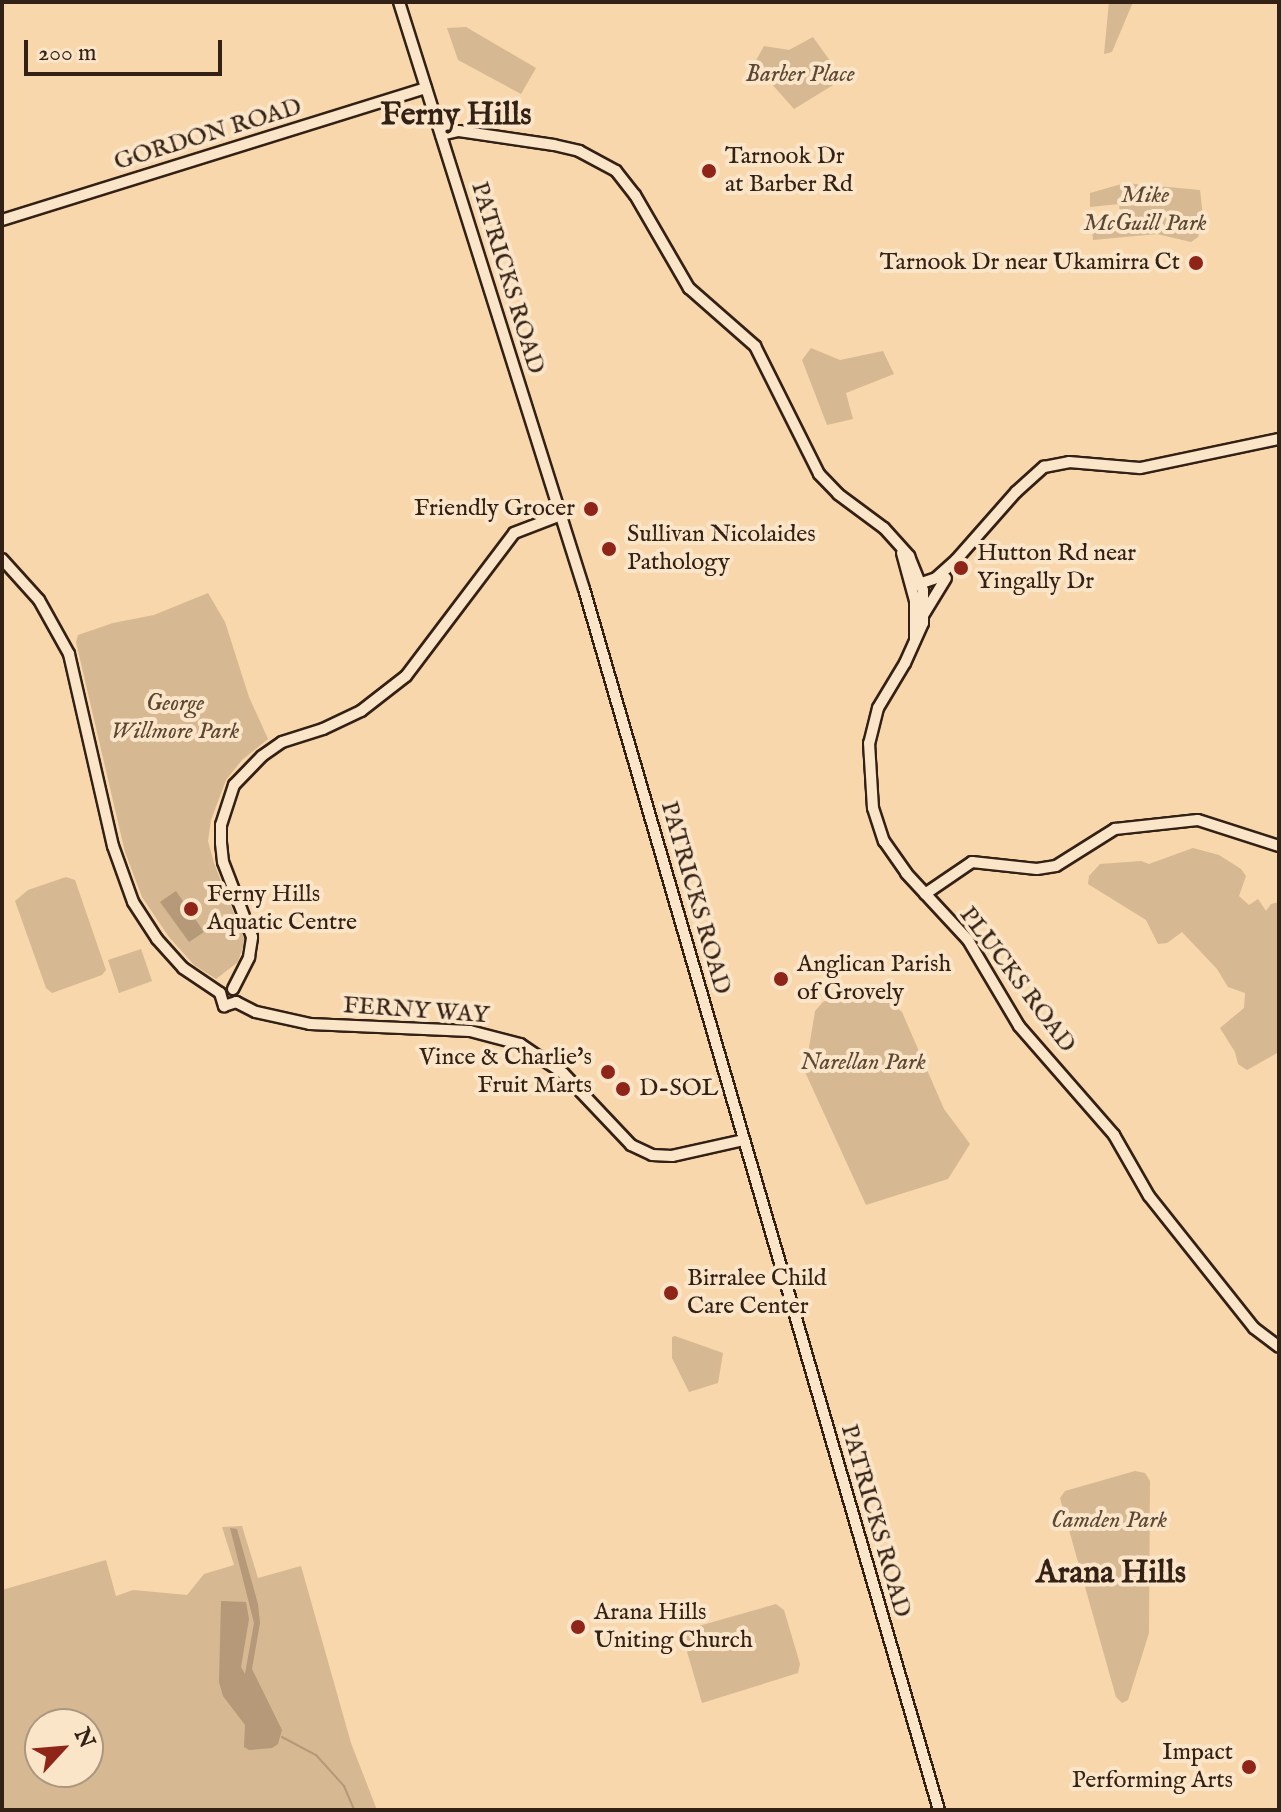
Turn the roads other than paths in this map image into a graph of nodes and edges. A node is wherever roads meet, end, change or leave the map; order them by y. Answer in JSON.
{"nodes":[{"id":1,"x":399,"y":2,"type":"edge"},
{"id":2,"x":426,"y":88,"type":"junction"},
{"id":3,"x":435,"y":114,"type":"junction"},
{"id":4,"x":464,"y":132,"type":"junction"},
{"id":5,"x":442,"y":138,"type":"junction"},
{"id":6,"x":2,"y":220,"type":"edge"},
{"id":7,"x":1279,"y":439,"type":"edge"},
{"id":8,"x":561,"y":515,"type":"junction"},
{"id":9,"x":902,"y":551,"type":"junction"},
{"id":10,"x":2,"y":559,"type":"edge"},
{"id":11,"x":915,"y":567,"type":"junction"},
{"id":12,"x":945,"y":574,"type":"junction"},
{"id":13,"x":918,"y":588,"type":"junction"},
{"id":14,"x":924,"y":614,"type":"junction"},
{"id":15,"x":915,"y":640,"type":"junction"},
{"id":16,"x":1279,"y":846,"type":"edge"},
{"id":17,"x":925,"y":894,"type":"junction"},
{"id":18,"x":233,"y":989,"type":"junction"},
{"id":19,"x":220,"y":993,"type":"junction"},
{"id":20,"x":236,"y":1002,"type":"junction"},
{"id":21,"x":744,"y":1140,"type":"junction"},
{"id":22,"x":1279,"y":1347,"type":"edge"},
{"id":23,"x":939,"y":1810,"type":"edge"}],
"edges":[{"from":1,"to":2,"type":"street","name":"PATRICKS ROAD"},
{"from":2,"to":3,"type":"street","name":"PATRICKS ROAD"},
{"from":2,"to":6,"type":"street","name":"GORDON ROAD"},
{"from":3,"to":4,"type":"street"},
{"from":3,"to":5,"type":"street","name":"PATRICKS ROAD"},
{"from":4,"to":5,"type":"street"},
{"from":4,"to":9,"type":"street"},
{"from":5,"to":8,"type":"street","name":"PATRICKS ROAD"},
{"from":7,"to":12,"type":"street"},
{"from":8,"to":18,"type":"street"},
{"from":8,"to":21,"type":"street","name":"PATRICKS ROAD"},
{"from":9,"to":11,"type":"street"},
{"from":9,"to":13,"type":"street"},
{"from":10,"to":19,"type":"street","name":"FERNY WAY"},
{"from":11,"to":12,"type":"street"},
{"from":11,"to":13,"type":"street"},
{"from":12,"to":13,"type":"street"},
{"from":12,"to":14,"type":"street"},
{"from":13,"to":14,"type":"street","name":"PLUCKS ROAD"},
{"from":13,"to":15,"type":"street","name":"PLUCKS ROAD"},
{"from":14,"to":15,"type":"street","name":"PLUCKS ROAD"},
{"from":15,"to":17,"type":"street","name":"PLUCKS ROAD"},
{"from":16,"to":17,"type":"street"},
{"from":17,"to":22,"type":"street","name":"PLUCKS ROAD"},
{"from":18,"to":19,"type":"street"},
{"from":18,"to":20,"type":"street"},
{"from":19,"to":20,"type":"street","name":"FERNY WAY"},
{"from":20,"to":21,"type":"street","name":"FERNY WAY"},
{"from":21,"to":23,"type":"street","name":"PATRICKS ROAD"}]}
